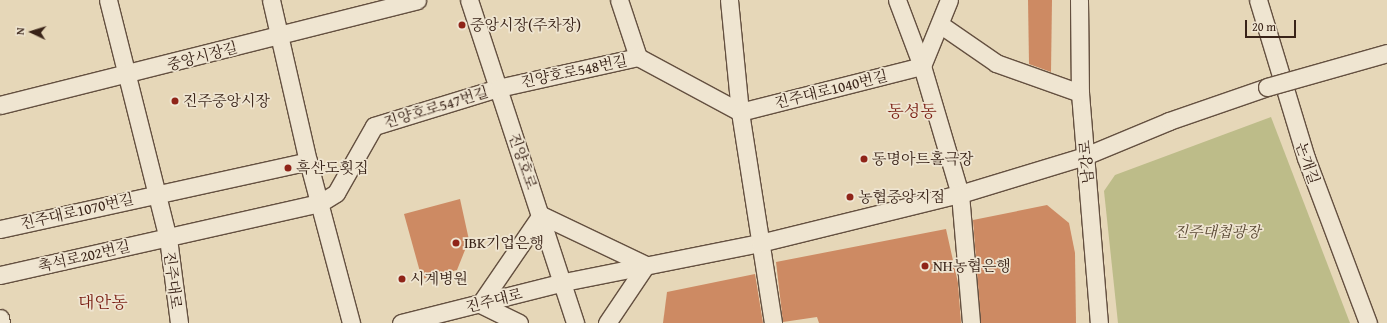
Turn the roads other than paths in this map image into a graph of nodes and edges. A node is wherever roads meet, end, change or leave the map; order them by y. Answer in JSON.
{"nodes":[{"id":1,"x":108,"y":0,"type":"edge"},
{"id":2,"x":271,"y":0,"type":"edge"},
{"id":3,"x":417,"y":0,"type":"edge"},
{"id":4,"x":469,"y":0,"type":"edge"},
{"id":5,"x":619,"y":0,"type":"edge"},
{"id":6,"x":730,"y":0,"type":"edge"},
{"id":7,"x":897,"y":0,"type":"edge"},
{"id":8,"x":949,"y":0,"type":"edge"},
{"id":9,"x":1079,"y":0,"type":"edge"},
{"id":10,"x":1258,"y":0,"type":"edge"},
{"id":11,"x":941,"y":25,"type":"junction"},
{"id":12,"x":279,"y":36,"type":"junction"},
{"id":13,"x":1387,"y":53,"type":"edge"},
{"id":14,"x":638,"y":57,"type":"junction"},
{"id":15,"x":922,"y":66,"type":"junction"},
{"id":16,"x":126,"y":76,"type":"junction"},
{"id":17,"x":498,"y":88,"type":"junction"},
{"id":18,"x":1080,"y":93,"type":"junction"},
{"id":19,"x":0,"y":105,"type":"edge"},
{"id":20,"x":740,"y":112,"type":"junction"},
{"id":21,"x":1085,"y":156,"type":"junction"},
{"id":22,"x":308,"y":161,"type":"junction"},
{"id":23,"x":155,"y":192,"type":"junction"},
{"id":24,"x":960,"y":194,"type":"junction"},
{"id":25,"x":320,"y":202,"type":"junction"},
{"id":26,"x":541,"y":215,"type":"junction"},
{"id":27,"x":0,"y":229,"type":"edge"},
{"id":28,"x":168,"y":238,"type":"junction"},
{"id":29,"x":760,"y":243,"type":"junction"},
{"id":30,"x":646,"y":265,"type":"junction"},
{"id":31,"x":0,"y":275,"type":"edge"},
{"id":32,"x":564,"y":282,"type":"junction"},
{"id":33,"x":480,"y":304,"type":"junction"},
{"id":34,"x":0,"y":318,"type":"edge"},
{"id":35,"x":1,"y":323,"type":"edge"},
{"id":36,"x":179,"y":323,"type":"edge"},
{"id":37,"x":351,"y":323,"type":"edge"},
{"id":38,"x":401,"y":323,"type":"edge"},
{"id":39,"x":518,"y":323,"type":"edge"},
{"id":40,"x":575,"y":323,"type":"edge"},
{"id":41,"x":607,"y":323,"type":"edge"},
{"id":42,"x":772,"y":323,"type":"edge"},
{"id":43,"x":971,"y":323,"type":"edge"},
{"id":44,"x":1099,"y":323,"type":"edge"},
{"id":45,"x":1368,"y":323,"type":"edge"}],
"edges":[{"from":1,"to":16,"type":"street"},
{"from":2,"to":12,"type":"street"},
{"from":3,"to":12,"type":"street","name":"중앙시장길"},
{"from":4,"to":17,"type":"street","name":"진양호로"},
{"from":5,"to":14,"type":"street","name":"진양호로548번길"},
{"from":6,"to":20,"type":"street"},
{"from":7,"to":15,"type":"street"},
{"from":8,"to":11,"type":"street"},
{"from":9,"to":18,"type":"street","name":"남강로"},
{"from":10,"to":45,"type":"street","name":"논개길"},
{"from":11,"to":15,"type":"street"},
{"from":11,"to":18,"type":"street"},
{"from":12,"to":16,"type":"street","name":"중앙시장길"},
{"from":12,"to":22,"type":"street"},
{"from":13,"to":21,"type":"street","name":"진주대로","bridge":true},
{"from":14,"to":17,"type":"street","name":"진양호로548번길"},
{"from":14,"to":20,"type":"street"},
{"from":15,"to":20,"type":"street","name":"진주대로1040번길"},
{"from":15,"to":24,"type":"street"},
{"from":16,"to":19,"type":"street","name":"중앙시장길"},
{"from":16,"to":23,"type":"street"},
{"from":17,"to":25,"type":"street","name":"진양호로547번길"},
{"from":17,"to":26,"type":"street","name":"진양호로"},
{"from":18,"to":21,"type":"street","name":"남강로"},
{"from":20,"to":29,"type":"street"},
{"from":21,"to":24,"type":"street","name":"진주대로"},
{"from":21,"to":44,"type":"street","name":"남강로"},
{"from":22,"to":23,"type":"street"},
{"from":22,"to":25,"type":"street"},
{"from":23,"to":27,"type":"street","name":"진주대로1070번길"},
{"from":23,"to":28,"type":"street","name":"진주대로"},
{"from":24,"to":29,"type":"street","name":"진주대로"},
{"from":24,"to":43,"type":"street"},
{"from":25,"to":28,"type":"street","name":"진양호로547번길"},
{"from":25,"to":37,"type":"street"},
{"from":26,"to":30,"type":"street"},
{"from":26,"to":32,"type":"street","name":"진양호로"},
{"from":26,"to":33,"type":"street"},
{"from":28,"to":31,"type":"street","name":"촉석로202번길"},
{"from":28,"to":36,"type":"street","name":"진주대로"},
{"from":29,"to":30,"type":"street","name":"진주대로"},
{"from":29,"to":42,"type":"street"},
{"from":30,"to":32,"type":"street","name":"진주대로"},
{"from":30,"to":41,"type":"street"},
{"from":32,"to":33,"type":"street","name":"진주대로"},
{"from":32,"to":40,"type":"street","name":"진양호로"},
{"from":33,"to":38,"type":"street","name":"진주대로"},
{"from":33,"to":39,"type":"street"},
{"from":34,"to":35,"type":"street"}]}
